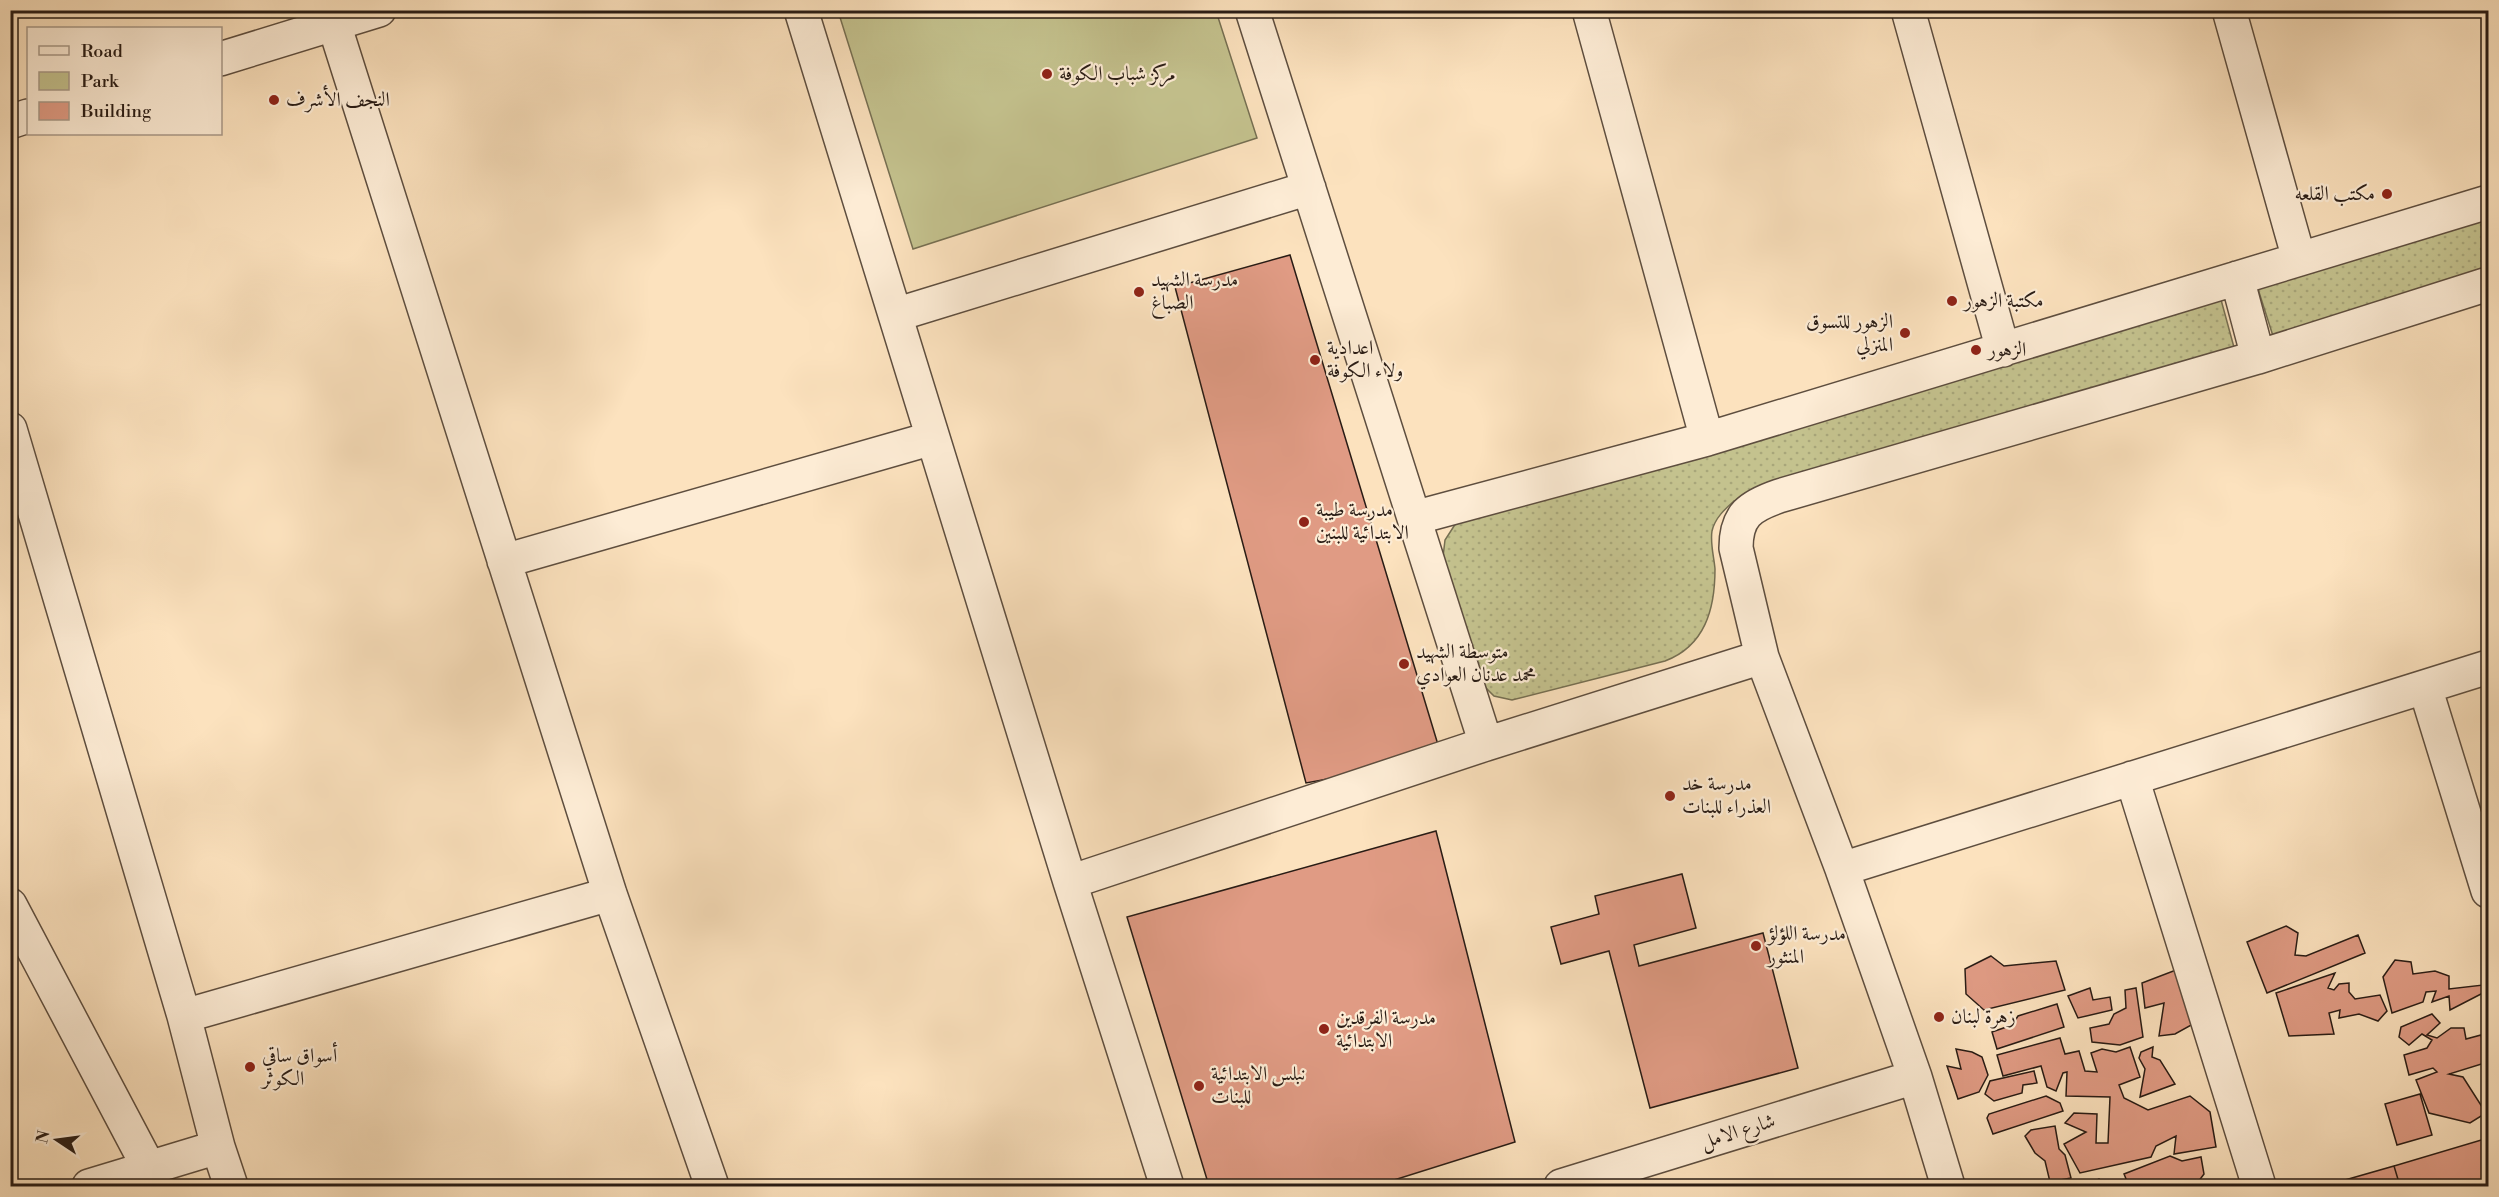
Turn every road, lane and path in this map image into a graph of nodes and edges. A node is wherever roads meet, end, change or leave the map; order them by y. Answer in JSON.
{"nodes":[{"id":1,"x":380,"y":10,"type":"edge"},
{"id":2,"x":801,"y":10,"type":"edge"},
{"id":3,"x":1252,"y":10,"type":"edge"},
{"id":4,"x":1589,"y":10,"type":"edge"},
{"id":5,"x":1908,"y":10,"type":"edge"},
{"id":6,"x":2229,"y":10,"type":"edge"},
{"id":7,"x":334,"y":24,"type":"junction"},
{"id":8,"x":222,"y":57,"type":"edge"},
{"id":9,"x":27,"y":117,"type":"edge"},
{"id":10,"x":10,"y":122,"type":"edge"},
{"id":11,"x":1309,"y":188,"type":"junction"},
{"id":12,"x":2488,"y":202,"type":"edge"},
{"id":13,"x":2299,"y":259,"type":"junction"},
{"id":14,"x":2237,"y":278,"type":"junction"},
{"id":15,"x":2488,"y":284,"type":"edge"},
{"id":16,"x":895,"y":315,"type":"junction"},
{"id":17,"x":2003,"y":350,"type":"junction"},
{"id":18,"x":2258,"y":357,"type":"junction"},
{"id":19,"x":10,"y":429,"type":"edge"},
{"id":20,"x":933,"y":438,"type":"junction"},
{"id":21,"x":1707,"y":439,"type":"junction"},
{"id":22,"x":1414,"y":518,"type":"junction"},
{"id":23,"x":504,"y":561,"type":"junction"},
{"id":24,"x":1762,"y":657,"type":"junction"},
{"id":25,"x":2488,"y":667,"type":"edge"},
{"id":26,"x":2425,"y":687,"type":"junction"},
{"id":27,"x":1486,"y":744,"type":"junction"},
{"id":28,"x":2132,"y":778,"type":"junction"},
{"id":29,"x":1842,"y":868,"type":"junction"},
{"id":30,"x":1070,"y":882,"type":"junction"},
{"id":31,"x":2488,"y":891,"type":"edge"},
{"id":32,"x":610,"y":894,"type":"junction"},
{"id":33,"x":10,"y":905,"type":"edge"},
{"id":34,"x":184,"y":1016,"type":"junction"},
{"id":35,"x":1915,"y":1077,"type":"junction"},
{"id":36,"x":218,"y":1147,"type":"junction"},
{"id":37,"x":149,"y":1168,"type":"junction"},
{"id":38,"x":89,"y":1186,"type":"edge"},
{"id":39,"x":231,"y":1186,"type":"edge"},
{"id":40,"x":712,"y":1186,"type":"edge"},
{"id":41,"x":1167,"y":1186,"type":"edge"},
{"id":42,"x":1561,"y":1186,"type":"edge"},
{"id":43,"x":1948,"y":1186,"type":"edge"},
{"id":44,"x":2259,"y":1186,"type":"edge"}],
"edges":[{"from":1,"to":7,"type":"street"},
{"from":2,"to":16,"type":"street"},
{"from":3,"to":11,"type":"street"},
{"from":4,"to":21,"type":"street"},
{"from":5,"to":17,"type":"street"},
{"from":6,"to":13,"type":"street"},
{"from":7,"to":8,"type":"street"},
{"from":7,"to":23,"type":"street"},
{"from":9,"to":10,"type":"street"},
{"from":11,"to":16,"type":"street"},
{"from":11,"to":22,"type":"street"},
{"from":12,"to":13,"type":"street"},
{"from":13,"to":14,"type":"street"},
{"from":14,"to":17,"type":"street"},
{"from":14,"to":18,"type":"street"},
{"from":15,"to":18,"type":"street"},
{"from":16,"to":20,"type":"street"},
{"from":17,"to":21,"type":"street"},
{"from":18,"to":24,"type":"street"},
{"from":19,"to":34,"type":"street"},
{"from":20,"to":23,"type":"street"},
{"from":20,"to":30,"type":"street"},
{"from":21,"to":22,"type":"street"},
{"from":22,"to":27,"type":"street"},
{"from":23,"to":32,"type":"street"},
{"from":24,"to":27,"type":"street"},
{"from":24,"to":29,"type":"street"},
{"from":25,"to":26,"type":"street"},
{"from":26,"to":28,"type":"street"},
{"from":26,"to":31,"type":"street"},
{"from":27,"to":30,"type":"street"},
{"from":28,"to":29,"type":"street"},
{"from":28,"to":44,"type":"street"},
{"from":29,"to":35,"type":"street"},
{"from":30,"to":41,"type":"street"},
{"from":32,"to":34,"type":"street"},
{"from":32,"to":40,"type":"street"},
{"from":33,"to":37,"type":"street"},
{"from":34,"to":36,"type":"street"},
{"from":35,"to":42,"type":"street","name":"شارع الامل"},
{"from":35,"to":43,"type":"street"},
{"from":36,"to":37,"type":"street"},
{"from":36,"to":39,"type":"street"},
{"from":37,"to":38,"type":"street"}]}
